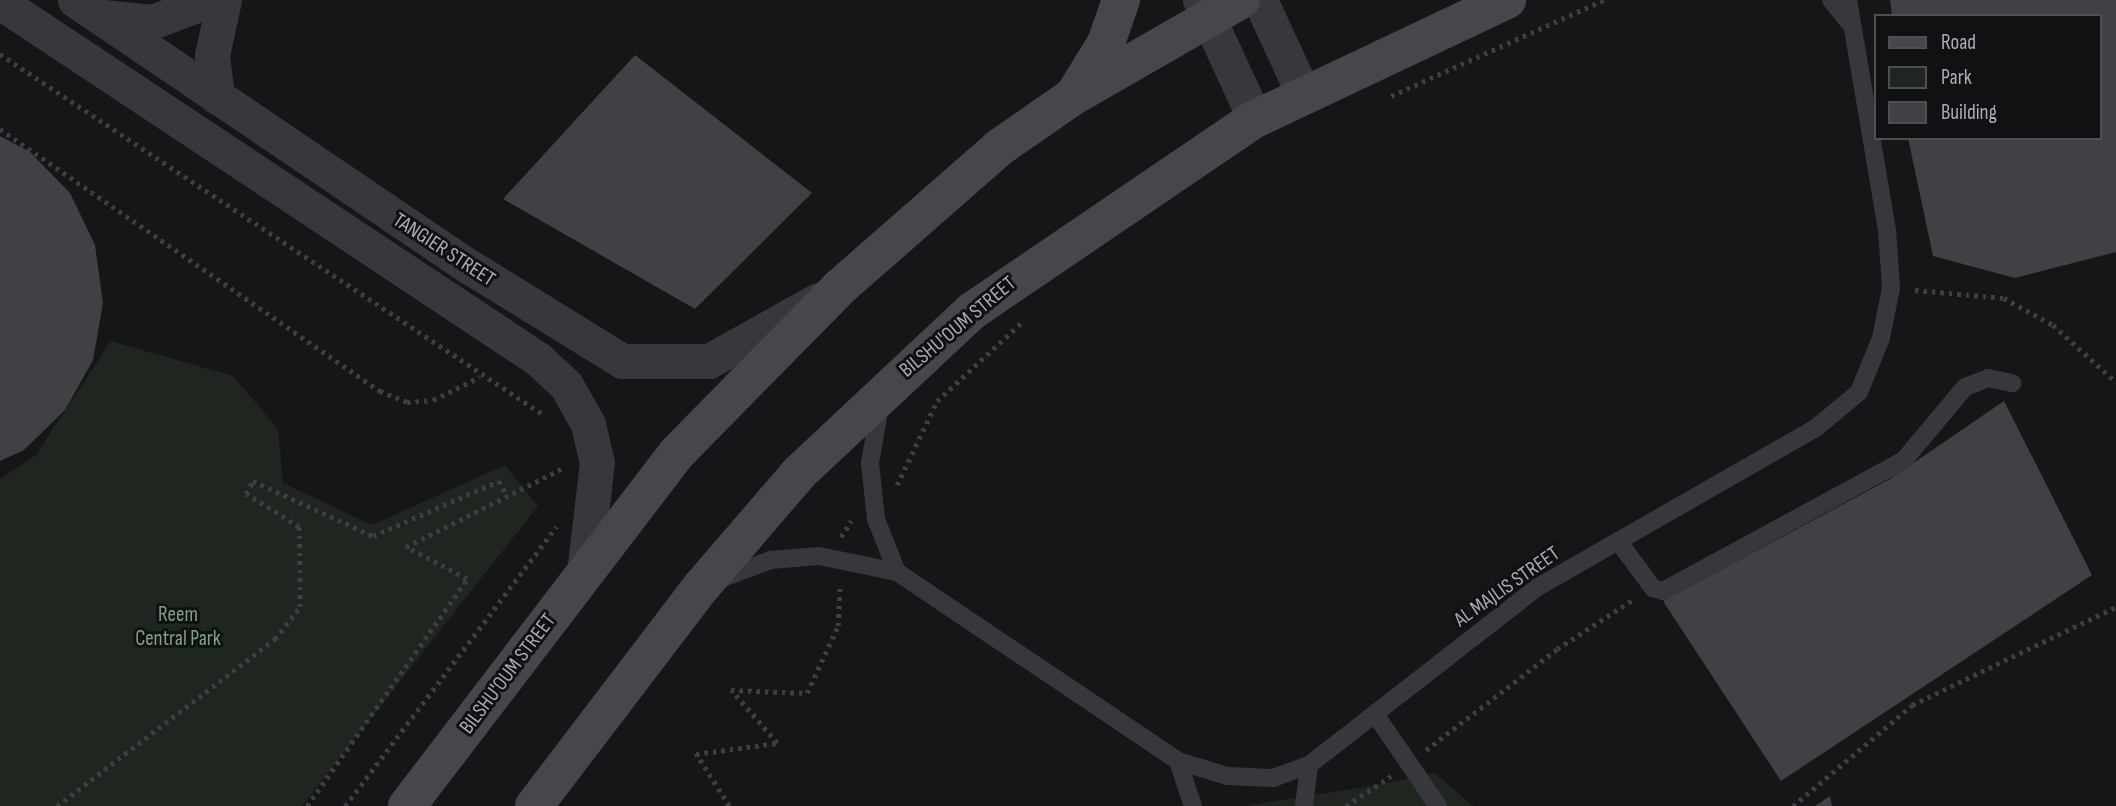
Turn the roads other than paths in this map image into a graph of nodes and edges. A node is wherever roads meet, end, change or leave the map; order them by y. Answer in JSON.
{"nodes":[{"id":1,"x":209,"y":0,"type":"edge"},
{"id":2,"x":224,"y":0,"type":"edge"},
{"id":3,"x":1121,"y":0,"type":"edge"},
{"id":4,"x":1260,"y":0,"type":"edge"},
{"id":5,"x":1507,"y":0,"type":"edge"},
{"id":6,"x":1831,"y":0,"type":"edge"},
{"id":7,"x":1848,"y":0,"type":"edge"},
{"id":8,"x":0,"y":2,"type":"edge"},
{"id":9,"x":1217,"y":6,"type":"edge"},
{"id":10,"x":88,"y":8,"type":"edge"},
{"id":11,"x":1849,"y":22,"type":"junction"},
{"id":12,"x":1303,"y":93,"type":"junction"},
{"id":13,"x":217,"y":97,"type":"junction"},
{"id":14,"x":1072,"y":97,"type":"junction"},
{"id":15,"x":1255,"y":119,"type":"junction"},
{"id":16,"x":839,"y":288,"type":"junction"},
{"id":17,"x":2012,"y":383,"type":"dead end"},
{"id":18,"x":887,"y":387,"type":"junction"},
{"id":19,"x":611,"y":510,"type":"junction"},
{"id":20,"x":1618,"y":541,"type":"junction"},
{"id":21,"x":897,"y":572,"type":"junction"},
{"id":22,"x":701,"y":587,"type":"junction"},
{"id":23,"x":1375,"y":714,"type":"junction"},
{"id":24,"x":1178,"y":761,"type":"junction"},
{"id":25,"x":1309,"y":765,"type":"junction"},
{"id":26,"x":407,"y":806,"type":"edge"},
{"id":27,"x":534,"y":806,"type":"edge"},
{"id":28,"x":1193,"y":806,"type":"edge"},
{"id":29,"x":1304,"y":806,"type":"edge"},
{"id":30,"x":1438,"y":806,"type":"edge"}],
"edges":[{"from":1,"to":10,"type":"street"},
{"from":2,"to":13,"type":"street"},
{"from":3,"to":14,"type":"main road"},
{"from":4,"to":12,"type":"street"},
{"from":5,"to":12,"type":"main road","name":"BILSHU'OUM STREET"},
{"from":6,"to":11,"type":"lane","name":"AL MAJLIS STREET"},
{"from":7,"to":11,"type":"lane","name":"AL MAJLIS STREET"},
{"from":8,"to":19,"type":"street","name":"TANGIER STREET"},
{"from":9,"to":14,"type":"main road","name":"BILSHU'OUM STREET"},
{"from":9,"to":15,"type":"street"},
{"from":10,"to":13,"type":"street","name":"TANGIER STREET"},
{"from":11,"to":20,"type":"lane","name":"AL MAJLIS STREET"},
{"from":12,"to":15,"type":"main road","name":"BILSHU'OUM STREET"},
{"from":13,"to":16,"type":"street","name":"TANGIER STREET"},
{"from":14,"to":16,"type":"main road","name":"BILSHU'OUM STREET"},
{"from":15,"to":18,"type":"main road","name":"BILSHU'OUM STREET"},
{"from":16,"to":19,"type":"main road","name":"BILSHU'OUM STREET"},
{"from":17,"to":20,"type":"lane"},
{"from":18,"to":21,"type":"lane"},
{"from":18,"to":22,"type":"main road","name":"BILSHU'OUM STREET"},
{"from":19,"to":26,"type":"main road","name":"BILSHU'OUM STREET"},
{"from":20,"to":23,"type":"lane","name":"AL MAJLIS STREET"},
{"from":21,"to":22,"type":"lane","name":"AL MAJLIS STREET"},
{"from":21,"to":24,"type":"lane","name":"AL MAJLIS STREET"},
{"from":22,"to":27,"type":"main road","name":"BILSHU'OUM STREET"},
{"from":23,"to":25,"type":"lane","name":"AL MAJLIS STREET"},
{"from":23,"to":30,"type":"lane"},
{"from":24,"to":25,"type":"lane","name":"AL MAJLIS STREET"},
{"from":24,"to":28,"type":"lane"},
{"from":25,"to":29,"type":"lane"}]}
